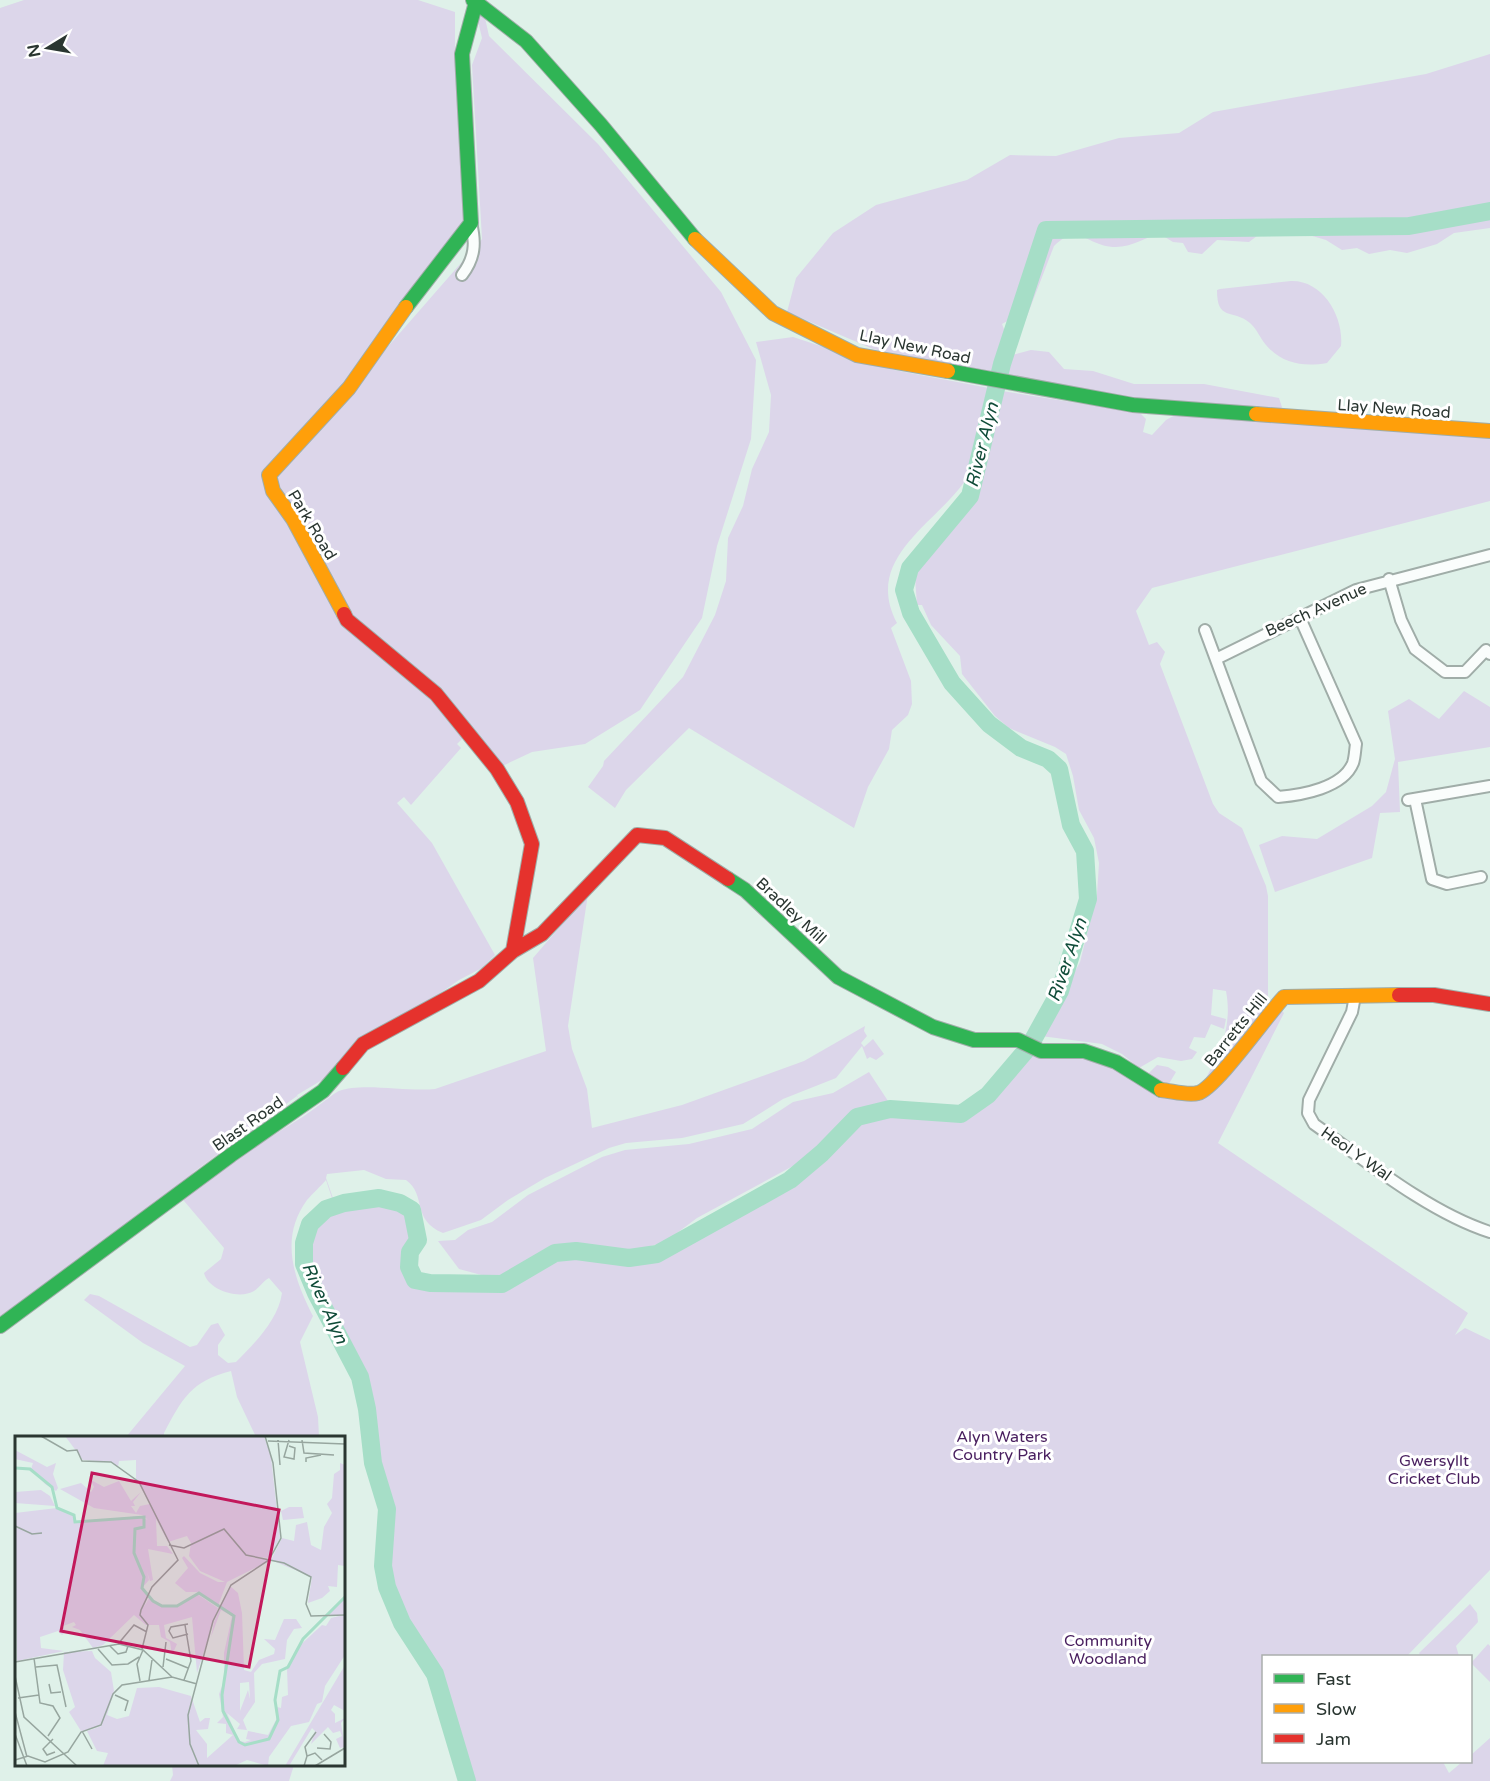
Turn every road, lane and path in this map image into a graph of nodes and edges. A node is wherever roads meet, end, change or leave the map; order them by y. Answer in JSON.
{"nodes":[{"id":1,"x":475,"y":1,"type":"edge"},
{"id":2,"x":471,"y":223,"type":"junction"},
{"id":3,"x":462,"y":275,"type":"dead end"},
{"id":4,"x":1490,"y":431,"type":"edge"},
{"id":5,"x":1490,"y":555,"type":"edge"},
{"id":6,"x":1389,"y":579,"type":"junction"},
{"id":7,"x":1300,"y":618,"type":"junction"},
{"id":8,"x":1205,"y":630,"type":"dead end"},
{"id":9,"x":1486,"y":650,"type":"edge"},
{"id":10,"x":1216,"y":659,"type":"junction"},
{"id":11,"x":1490,"y":786,"type":"edge"},
{"id":12,"x":1478,"y":876,"type":"dead end"},
{"id":13,"x":513,"y":951,"type":"junction"},
{"id":14,"x":1355,"y":996,"type":"junction"},
{"id":15,"x":1490,"y":1004,"type":"edge"},
{"id":16,"x":1084,"y":1051,"type":"joint"},
{"id":17,"x":1490,"y":1232,"type":"edge"},
{"id":18,"x":0,"y":1326,"type":"edge"}],
"edges":[{"from":1,"to":2,"type":"street"},
{"from":1,"to":4,"type":"street","name":"Llay New Road"},
{"from":2,"to":3,"type":"street"},
{"from":2,"to":13,"type":"street","name":"Park Road"},
{"from":5,"to":6,"type":"street","name":"Beech Avenue"},
{"from":6,"to":7,"type":"street","name":"Beech Avenue"},
{"from":6,"to":9,"type":"street"},
{"from":7,"to":10,"type":"street","name":"Beech Avenue"},
{"from":7,"to":10,"type":"street"},
{"from":8,"to":10,"type":"street"},
{"from":11,"to":12,"type":"street"},
{"from":13,"to":16,"type":"street","name":"Bradley Mill"},
{"from":13,"to":18,"type":"street","name":"Blast Road"},
{"from":14,"to":15,"type":"street"},
{"from":14,"to":16,"type":"street","name":"Barretts Hill"},
{"from":14,"to":17,"type":"street","name":"Heol Y Wal"}]}
